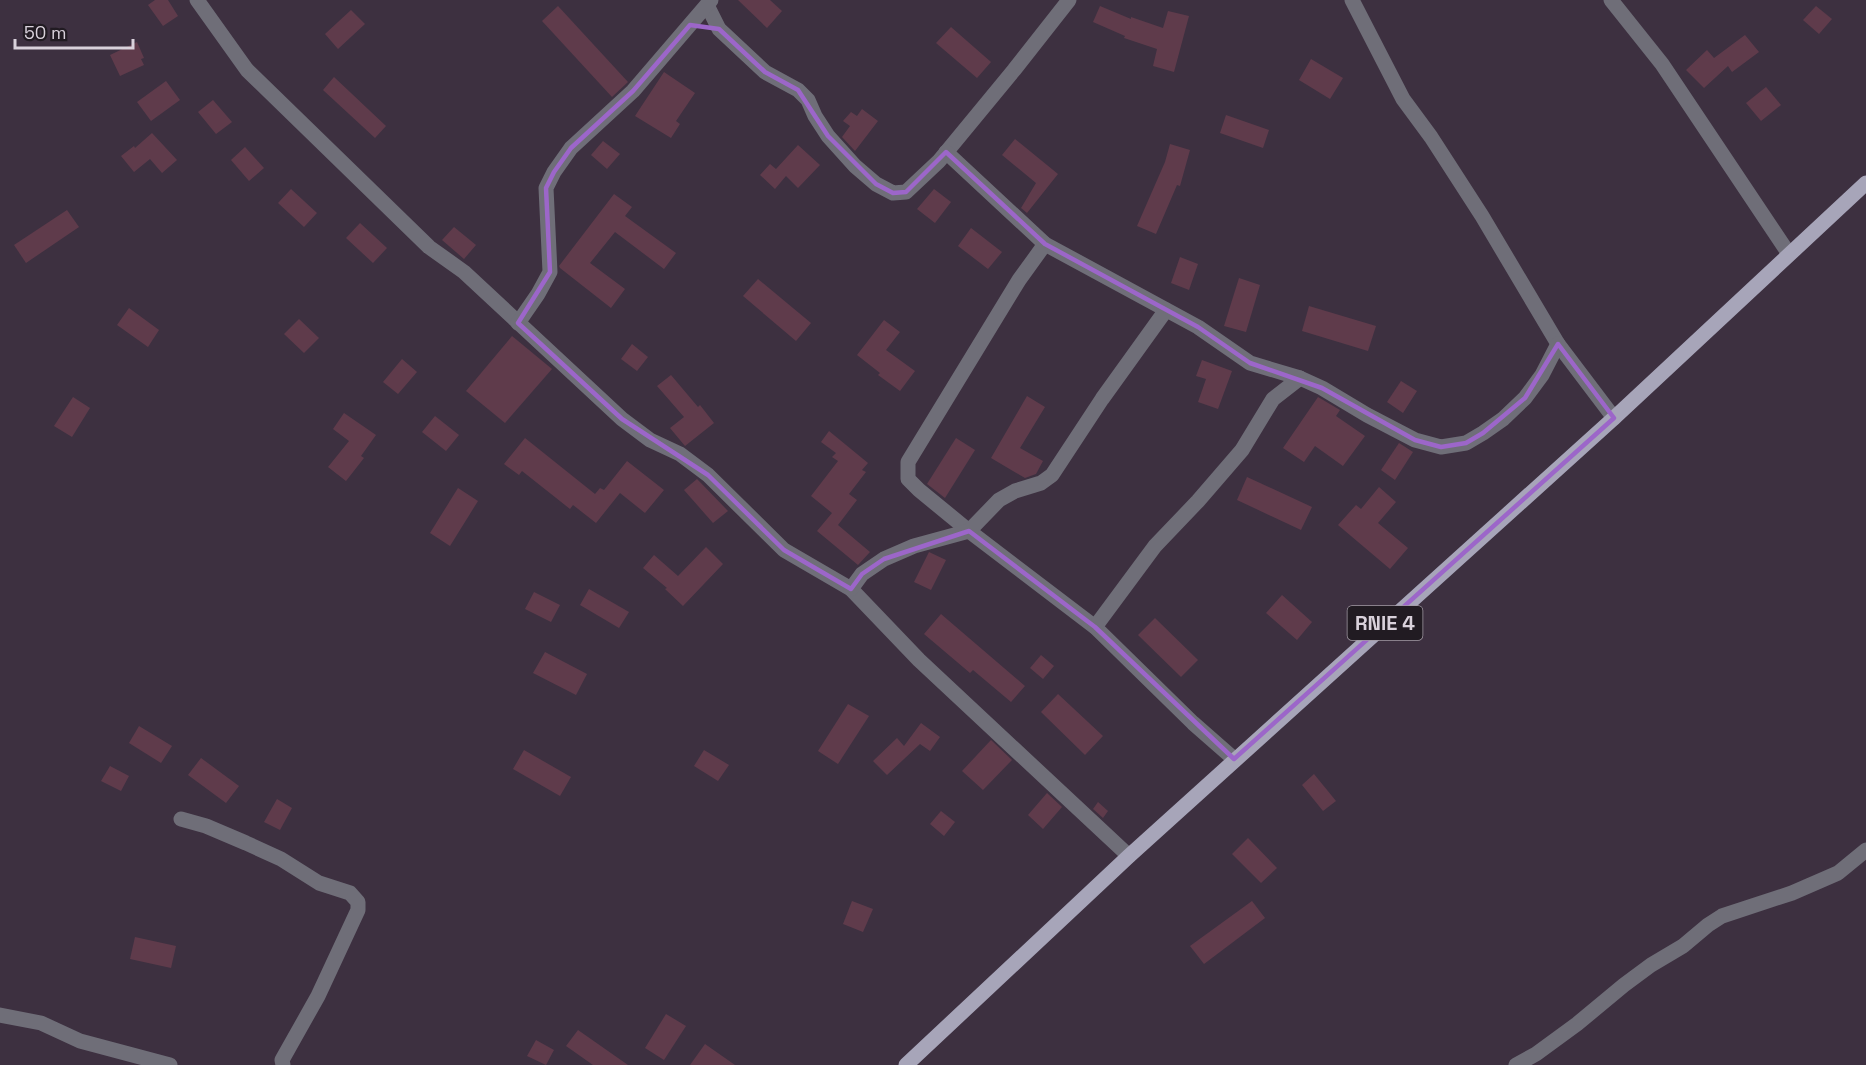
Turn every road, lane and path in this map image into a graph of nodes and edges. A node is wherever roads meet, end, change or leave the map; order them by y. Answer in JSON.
{"nodes":[{"id":1,"x":197,"y":0,"type":"edge"},
{"id":2,"x":1069,"y":0,"type":"edge"},
{"id":3,"x":1352,"y":0,"type":"edge"},
{"id":4,"x":1611,"y":0,"type":"edge"},
{"id":5,"x":709,"y":3,"type":"edge"},
{"id":6,"x":690,"y":25,"type":"junction"},
{"id":7,"x":719,"y":29,"type":"junction"},
{"id":8,"x":946,"y":152,"type":"junction"},
{"id":9,"x":1866,"y":183,"type":"edge"},
{"id":10,"x":1046,"y":244,"type":"junction"},
{"id":11,"x":1789,"y":254,"type":"junction"},
{"id":12,"x":1166,"y":310,"type":"junction"},
{"id":13,"x":518,"y":322,"type":"junction"},
{"id":14,"x":1558,"y":344,"type":"junction"},
{"id":15,"x":1300,"y":378,"type":"junction"},
{"id":16,"x":1614,"y":418,"type":"junction"},
{"id":17,"x":969,"y":531,"type":"junction"},
{"id":18,"x":851,"y":589,"type":"junction"},
{"id":19,"x":1095,"y":627,"type":"junction"},
{"id":20,"x":1234,"y":759,"type":"junction"},
{"id":21,"x":181,"y":819,"type":"dead end"},
{"id":22,"x":1866,"y":850,"type":"edge"},
{"id":23,"x":1129,"y":856,"type":"junction"},
{"id":24,"x":0,"y":1015,"type":"edge"},
{"id":25,"x":170,"y":1065,"type":"edge"},
{"id":26,"x":283,"y":1065,"type":"edge"},
{"id":27,"x":906,"y":1065,"type":"edge"},
{"id":28,"x":1516,"y":1065,"type":"edge"}],
"edges":[{"from":1,"to":13,"type":"street"},
{"from":2,"to":8,"type":"street"},
{"from":3,"to":14,"type":"street"},
{"from":4,"to":11,"type":"street"},
{"from":5,"to":6,"type":"street"},
{"from":5,"to":7,"type":"street"},
{"from":6,"to":7,"type":"street"},
{"from":6,"to":13,"type":"street"},
{"from":7,"to":8,"type":"street"},
{"from":8,"to":10,"type":"street"},
{"from":9,"to":11,"type":"main road","number":"RNIE 4"},
{"from":10,"to":12,"type":"street"},
{"from":10,"to":17,"type":"street"},
{"from":11,"to":16,"type":"main road","number":"RNIE 4"},
{"from":12,"to":15,"type":"street"},
{"from":12,"to":17,"type":"street"},
{"from":13,"to":18,"type":"street"},
{"from":14,"to":15,"type":"street"},
{"from":14,"to":16,"type":"street"},
{"from":15,"to":19,"type":"street"},
{"from":16,"to":20,"type":"main road","number":"RNIE 4"},
{"from":17,"to":18,"type":"street"},
{"from":17,"to":19,"type":"street"},
{"from":18,"to":23,"type":"street"},
{"from":19,"to":20,"type":"street"},
{"from":20,"to":23,"type":"main road","number":"RNIE 4"},
{"from":21,"to":26,"type":"street"},
{"from":22,"to":28,"type":"street"},
{"from":23,"to":27,"type":"main road","number":"RNIE 4"},
{"from":24,"to":25,"type":"street"}]}
